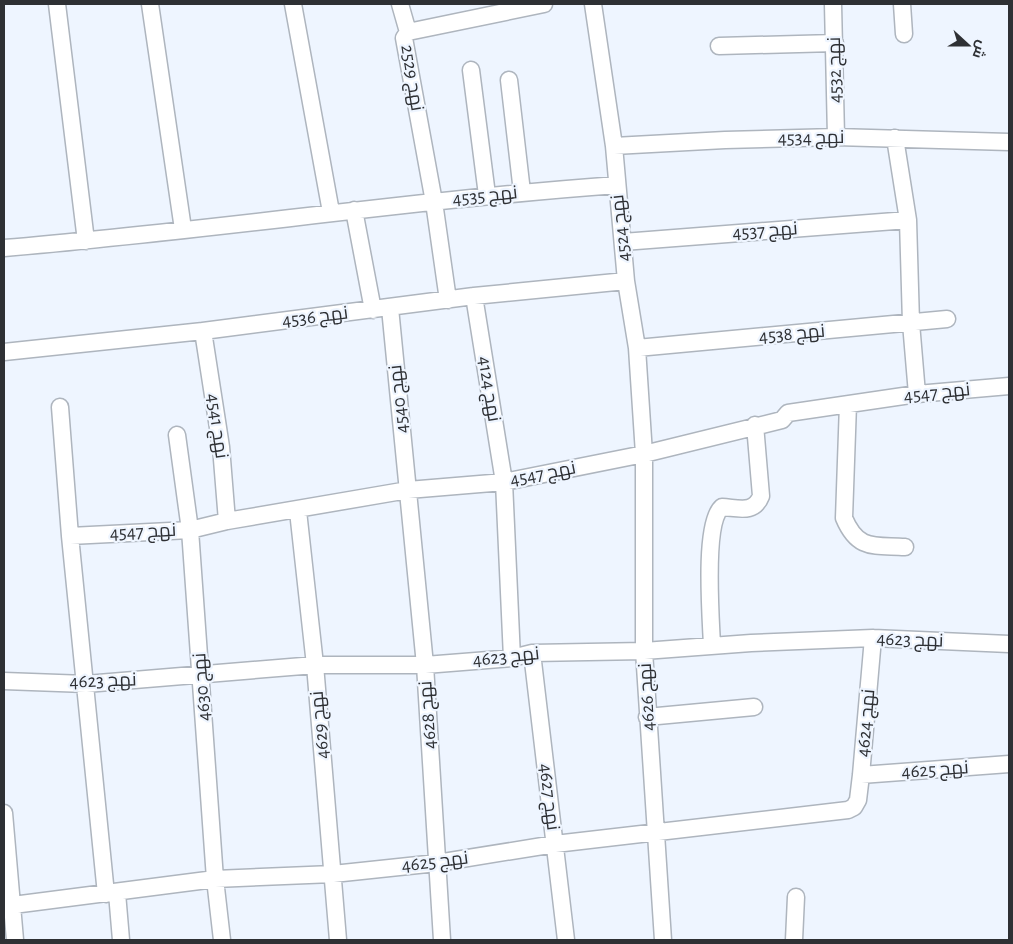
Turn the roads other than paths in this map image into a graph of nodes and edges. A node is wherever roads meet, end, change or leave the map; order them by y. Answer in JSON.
{"nodes":[{"id":1,"x":57,"y":4,"type":"edge"},
{"id":2,"x":150,"y":4,"type":"edge"},
{"id":3,"x":293,"y":4,"type":"edge"},
{"id":4,"x":400,"y":4,"type":"edge"},
{"id":5,"x":544,"y":4,"type":"edge"},
{"id":6,"x":593,"y":4,"type":"edge"},
{"id":7,"x":833,"y":4,"type":"edge"},
{"id":8,"x":902,"y":4,"type":"edge"},
{"id":9,"x":408,"y":32,"type":"junction"},
{"id":10,"x":904,"y":34,"type":"dead end"},
{"id":11,"x":835,"y":43,"type":"junction"},
{"id":12,"x":719,"y":46,"type":"dead end"},
{"id":13,"x":471,"y":70,"type":"dead end"},
{"id":14,"x":509,"y":80,"type":"dead end"},
{"id":15,"x":836,"y":137,"type":"junction"},
{"id":16,"x":895,"y":138,"type":"junction"},
{"id":17,"x":1009,"y":142,"type":"edge"},
{"id":18,"x":614,"y":146,"type":"junction"},
{"id":19,"x":617,"y":185,"type":"junction"},
{"id":20,"x":522,"y":192,"type":"junction"},
{"id":21,"x":487,"y":195,"type":"junction"},
{"id":22,"x":434,"y":202,"type":"junction"},
{"id":23,"x":354,"y":210,"type":"junction"},
{"id":24,"x":331,"y":212,"type":"junction"},
{"id":25,"x":908,"y":220,"type":"junction"},
{"id":26,"x":183,"y":229,"type":"junction"},
{"id":27,"x":86,"y":241,"type":"junction"},
{"id":28,"x":623,"y":242,"type":"junction"},
{"id":29,"x":4,"y":248,"type":"edge"},
{"id":30,"x":626,"y":281,"type":"junction"},
{"id":31,"x":474,"y":296,"type":"junction"},
{"id":32,"x":448,"y":300,"type":"junction"},
{"id":33,"x":390,"y":308,"type":"junction"},
{"id":34,"x":373,"y":310,"type":"junction"},
{"id":35,"x":947,"y":319,"type":"dead end"},
{"id":36,"x":911,"y":323,"type":"junction"},
{"id":37,"x":203,"y":331,"type":"junction"},
{"id":38,"x":637,"y":348,"type":"junction"},
{"id":39,"x":4,"y":352,"type":"edge"},
{"id":40,"x":1009,"y":386,"type":"edge"},
{"id":41,"x":917,"y":394,"type":"junction"},
{"id":42,"x":848,"y":404,"type":"junction"},
{"id":43,"x":60,"y":407,"type":"dead end"},
{"id":44,"x":756,"y":426,"type":"junction"},
{"id":45,"x":177,"y":435,"type":"dead end"},
{"id":46,"x":644,"y":454,"type":"junction"},
{"id":47,"x":504,"y":482,"type":"junction"},
{"id":48,"x":408,"y":490,"type":"junction"},
{"id":49,"x":298,"y":511,"type":"junction"},
{"id":50,"x":227,"y":521,"type":"junction"},
{"id":51,"x":190,"y":530,"type":"junction"},
{"id":52,"x":70,"y":536,"type":"junction"},
{"id":53,"x":905,"y":547,"type":"dead end"},
{"id":54,"x":873,"y":638,"type":"junction"},
{"id":55,"x":1009,"y":644,"type":"edge"},
{"id":56,"x":712,"y":646,"type":"junction"},
{"id":57,"x":644,"y":652,"type":"junction"},
{"id":58,"x":532,"y":653,"type":"junction"},
{"id":59,"x":512,"y":658,"type":"junction"},
{"id":60,"x":425,"y":665,"type":"junction"},
{"id":61,"x":315,"y":666,"type":"junction"},
{"id":62,"x":202,"y":675,"type":"junction"},
{"id":63,"x":4,"y":681,"type":"edge"},
{"id":64,"x":86,"y":684,"type":"junction"},
{"id":65,"x":754,"y":707,"type":"dead end"},
{"id":66,"x":647,"y":718,"type":"junction"},
{"id":67,"x":1009,"y":764,"type":"edge"},
{"id":68,"x":861,"y":775,"type":"junction"},
{"id":69,"x":854,"y":806,"type":"joint"},
{"id":70,"x":4,"y":813,"type":"edge"},
{"id":71,"x":654,"y":833,"type":"junction"},
{"id":72,"x":555,"y":844,"type":"junction"},
{"id":73,"x":437,"y":862,"type":"junction"},
{"id":74,"x":333,"y":874,"type":"junction"},
{"id":75,"x":215,"y":879,"type":"junction"},
{"id":76,"x":111,"y":894,"type":"junction"},
{"id":77,"x":796,"y":897,"type":"dead end"},
{"id":78,"x":13,"y":905,"type":"junction"},
{"id":79,"x":15,"y":940,"type":"edge"},
{"id":80,"x":121,"y":940,"type":"edge"},
{"id":81,"x":222,"y":940,"type":"edge"},
{"id":82,"x":338,"y":940,"type":"edge"},
{"id":83,"x":442,"y":940,"type":"edge"},
{"id":84,"x":566,"y":940,"type":"edge"},
{"id":85,"x":663,"y":940,"type":"edge"},
{"id":86,"x":794,"y":940,"type":"edge"}],
"edges":[{"from":1,"to":27,"type":"street"},
{"from":2,"to":26,"type":"street"},
{"from":3,"to":24,"type":"street"},
{"from":4,"to":9,"type":"street"},
{"from":5,"to":9,"type":"street","name":"نهج 2529"},
{"from":6,"to":18,"type":"street","name":"نهج 4524"},
{"from":7,"to":11,"type":"street","name":"نهج 4532"},
{"from":8,"to":10,"type":"street"},
{"from":9,"to":22,"type":"street","name":"نهج 2529"},
{"from":11,"to":12,"type":"street"},
{"from":11,"to":15,"type":"street","name":"نهج 4532"},
{"from":13,"to":21,"type":"street"},
{"from":14,"to":20,"type":"street"},
{"from":15,"to":16,"type":"street","name":"نهج 4534"},
{"from":15,"to":18,"type":"street","name":"نهج 4534"},
{"from":16,"to":17,"type":"street","name":"نهج 4534"},
{"from":16,"to":25,"type":"street"},
{"from":18,"to":19,"type":"street","name":"نهج 4524"},
{"from":19,"to":20,"type":"street","name":"نهج 4535"},
{"from":19,"to":28,"type":"street","name":"نهج 4524"},
{"from":20,"to":21,"type":"street","name":"نهج 4535"},
{"from":21,"to":22,"type":"street","name":"نهج 4535"},
{"from":22,"to":23,"type":"street","name":"نهج 4535"},
{"from":22,"to":32,"type":"street","name":"نهج 2529"},
{"from":23,"to":24,"type":"street","name":"نهج 4535"},
{"from":23,"to":34,"type":"street"},
{"from":24,"to":26,"type":"street","name":"نهج 4535"},
{"from":25,"to":28,"type":"street","name":"نهج 4537"},
{"from":25,"to":36,"type":"street"},
{"from":26,"to":27,"type":"street","name":"نهج 4535"},
{"from":27,"to":29,"type":"street","name":"نهج 4535"},
{"from":28,"to":30,"type":"street","name":"نهج 4524"},
{"from":30,"to":31,"type":"street","name":"نهج 4536"},
{"from":30,"to":38,"type":"street","name":"نهج 4524"},
{"from":31,"to":32,"type":"street","name":"نهج 4536"},
{"from":31,"to":47,"type":"street","name":"نهج 4124"},
{"from":32,"to":33,"type":"street","name":"نهج 4536"},
{"from":33,"to":34,"type":"street","name":"نهج 4536"},
{"from":33,"to":48,"type":"street","name":"نهج 4540"},
{"from":34,"to":37,"type":"street","name":"نهج 4536"},
{"from":35,"to":36,"type":"street","name":"نهج 4538"},
{"from":36,"to":38,"type":"street","name":"نهج 4538"},
{"from":36,"to":41,"type":"street"},
{"from":37,"to":39,"type":"street","name":"نهج 4536"},
{"from":37,"to":50,"type":"street","name":"نهج 4541"},
{"from":38,"to":46,"type":"street","name":"نهج 4524"},
{"from":40,"to":41,"type":"street","name":"نهج 4547"},
{"from":41,"to":42,"type":"street","name":"نهج 4547"},
{"from":42,"to":44,"type":"street","name":"نهج 4547"},
{"from":42,"to":53,"type":"street"},
{"from":43,"to":52,"type":"street"},
{"from":44,"to":46,"type":"street","name":"نهج 4547"},
{"from":44,"to":56,"type":"street"},
{"from":45,"to":51,"type":"street","name":"نهج 4630"},
{"from":46,"to":47,"type":"street","name":"نهج 4547"},
{"from":46,"to":57,"type":"street","name":"نهج 4626"},
{"from":47,"to":48,"type":"street","name":"نهج 4547"},
{"from":47,"to":59,"type":"street","name":"نهج 4124"},
{"from":48,"to":49,"type":"street","name":"نهج 4547"},
{"from":48,"to":60,"type":"street","name":"نهج 4628"},
{"from":49,"to":50,"type":"street","name":"نهج 4547"},
{"from":49,"to":61,"type":"street","name":"نهج 4629"},
{"from":50,"to":51,"type":"street","name":"نهج 4547"},
{"from":51,"to":52,"type":"street","name":"نهج 4547"},
{"from":51,"to":62,"type":"street","name":"نهج 4630"},
{"from":52,"to":64,"type":"street"},
{"from":54,"to":55,"type":"street","name":"نهج 4623"},
{"from":54,"to":56,"type":"street","name":"نهج 4623"},
{"from":54,"to":68,"type":"street","name":"نهج 4624"},
{"from":56,"to":57,"type":"street","name":"نهج 4623"},
{"from":57,"to":58,"type":"street","name":"نهج 4623"},
{"from":57,"to":66,"type":"street","name":"نهج 4626"},
{"from":58,"to":59,"type":"street","name":"نهج 4623"},
{"from":58,"to":72,"type":"street","name":"نهج 4627"},
{"from":59,"to":60,"type":"street","name":"نهج 4623"},
{"from":60,"to":61,"type":"street","name":"نهج 4623"},
{"from":60,"to":73,"type":"street","name":"نهج 4628"},
{"from":61,"to":62,"type":"street","name":"نهج 4623"},
{"from":61,"to":74,"type":"street","name":"نهج 4629"},
{"from":62,"to":64,"type":"street","name":"نهج 4623"},
{"from":62,"to":75,"type":"street","name":"نهج 4630"},
{"from":63,"to":64,"type":"street","name":"نهج 4623"},
{"from":64,"to":76,"type":"street"},
{"from":65,"to":66,"type":"street"},
{"from":66,"to":71,"type":"street","name":"نهج 4626"},
{"from":67,"to":68,"type":"street","name":"نهج 4625"},
{"from":68,"to":69,"type":"street","name":"نهج 4624"},
{"from":69,"to":71,"type":"street","name":"نهج 4625"},
{"from":70,"to":78,"type":"street"},
{"from":71,"to":72,"type":"street","name":"نهج 4625"},
{"from":71,"to":85,"type":"street","name":"نهج 4626"},
{"from":72,"to":73,"type":"street","name":"نهج 4625"},
{"from":72,"to":84,"type":"street","name":"نهج 4627"},
{"from":73,"to":74,"type":"street","name":"نهج 4625"},
{"from":73,"to":83,"type":"street","name":"نهج 4628"},
{"from":74,"to":75,"type":"street","name":"نهج 4625"},
{"from":74,"to":82,"type":"street","name":"نهج 4629"},
{"from":75,"to":76,"type":"street","name":"نهج 4625"},
{"from":75,"to":81,"type":"street","name":"نهج 4630"},
{"from":76,"to":78,"type":"street","name":"نهج 4625"},
{"from":76,"to":80,"type":"street"},
{"from":77,"to":86,"type":"street"},
{"from":78,"to":79,"type":"street"}]}
